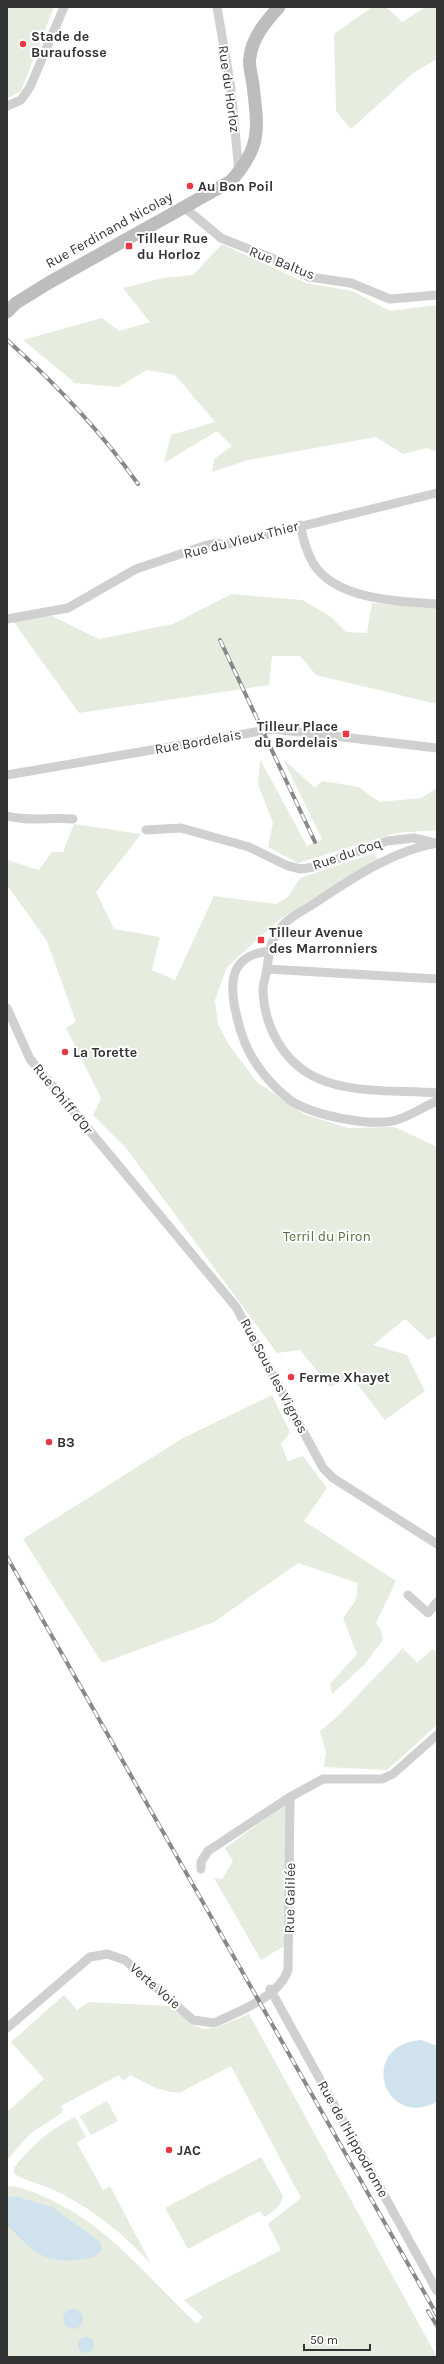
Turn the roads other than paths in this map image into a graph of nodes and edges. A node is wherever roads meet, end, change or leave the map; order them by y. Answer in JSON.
{"nodes":[{"id":1,"x":64,"y":7,"type":"edge"},
{"id":2,"x":217,"y":7,"type":"edge"},
{"id":3,"x":279,"y":7,"type":"edge"},
{"id":4,"x":7,"y":106,"type":"edge"},
{"id":5,"x":239,"y":172,"type":"junction"},
{"id":6,"x":184,"y":207,"type":"junction"},
{"id":7,"x":437,"y":296,"type":"edge"},
{"id":8,"x":7,"y":312,"type":"edge"},
{"id":9,"x":437,"y":493,"type":"edge"},
{"id":10,"x":300,"y":525,"type":"junction"},
{"id":11,"x":437,"y":604,"type":"edge"},
{"id":12,"x":7,"y":619,"type":"edge"},
{"id":13,"x":437,"y":748,"type":"edge"},
{"id":14,"x":7,"y":775,"type":"edge"},
{"id":15,"x":7,"y":816,"type":"edge"},
{"id":16,"x":73,"y":820,"type":"dead end"},
{"id":17,"x":146,"y":830,"type":"dead end"},
{"id":18,"x":436,"y":843,"type":"edge"},
{"id":19,"x":269,"y":951,"type":"junction"},
{"id":20,"x":267,"y":969,"type":"junction"},
{"id":21,"x":437,"y":979,"type":"edge"},
{"id":22,"x":7,"y":1008,"type":"edge"},
{"id":23,"x":437,"y":1093,"type":"edge"},
{"id":24,"x":437,"y":1102,"type":"edge"},
{"id":25,"x":131,"y":1182,"type":"joint"},
{"id":26,"x":437,"y":1544,"type":"edge"},
{"id":27,"x":408,"y":1595,"type":"dead end"},
{"id":28,"x":437,"y":1602,"type":"edge"},
{"id":29,"x":437,"y":1735,"type":"edge"},
{"id":30,"x":290,"y":1797,"type":"junction"},
{"id":31,"x":201,"y":1869,"type":"dead end"},
{"id":32,"x":271,"y":1990,"type":"junction"},
{"id":33,"x":7,"y":2028,"type":"edge"},
{"id":34,"x":437,"y":2290,"type":"edge"}],
"edges":[{"from":1,"to":4,"type":"street"},
{"from":2,"to":5,"type":"street","name":"Rue du Horloz"},
{"from":3,"to":5,"type":"street","name":"Rue Ferdinand Nicolay"},
{"from":5,"to":6,"type":"street","name":"Rue Ferdinand Nicolay"},
{"from":6,"to":7,"type":"street","name":"Rue Baltus"},
{"from":6,"to":8,"type":"street","name":"Rue Ferdinand Nicolay"},
{"from":9,"to":10,"type":"street","name":"Rue du Vieux Thier"},
{"from":10,"to":11,"type":"street"},
{"from":10,"to":12,"type":"street","name":"Rue du Vieux Thier"},
{"from":13,"to":14,"type":"street","name":"Rue Bordelais"},
{"from":15,"to":16,"type":"street"},
{"from":17,"to":18,"type":"street","name":"Rue du Coq"},
{"from":18,"to":19,"type":"street"},
{"from":19,"to":20,"type":"street"},
{"from":19,"to":24,"type":"street"},
{"from":20,"to":21,"type":"street"},
{"from":20,"to":23,"type":"street"},
{"from":22,"to":25,"type":"street","name":"Rue Chiff d'Or"},
{"from":25,"to":26,"type":"street","name":"Rue Sous les Vignes"},
{"from":27,"to":28,"type":"street"},
{"from":29,"to":30,"type":"street"},
{"from":30,"to":31,"type":"street"},
{"from":30,"to":32,"type":"street","name":"Rue Galilée"},
{"from":32,"to":33,"type":"street","name":"Verte Voie"},
{"from":32,"to":34,"type":"street","name":"Rue de l'Hippodrome"}]}
